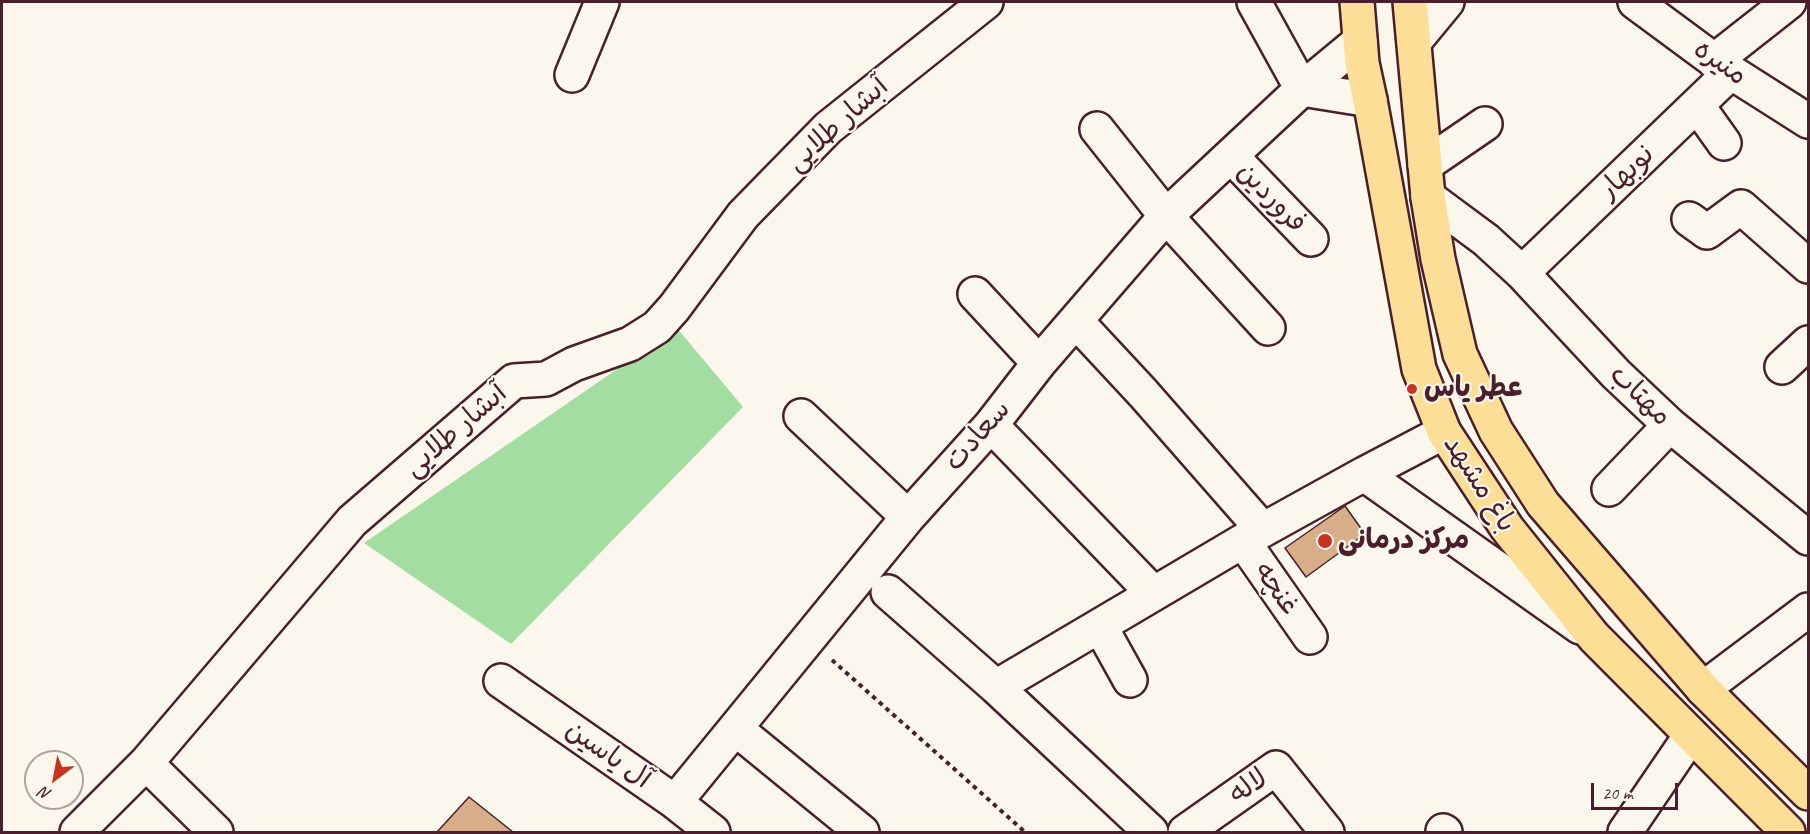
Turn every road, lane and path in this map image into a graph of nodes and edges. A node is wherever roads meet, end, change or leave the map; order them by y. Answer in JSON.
{"nodes":[{"id":1,"x":602,"y":2,"type":"edge"},
{"id":2,"x":985,"y":2,"type":"edge"},
{"id":3,"x":1254,"y":2,"type":"edge"},
{"id":4,"x":1357,"y":2,"type":"edge"},
{"id":5,"x":1410,"y":2,"type":"edge"},
{"id":6,"x":1447,"y":2,"type":"edge"},
{"id":7,"x":1635,"y":2,"type":"edge"},
{"id":8,"x":1789,"y":2,"type":"edge"},
{"id":9,"x":1360,"y":41,"type":"junction"},
{"id":10,"x":1414,"y":42,"type":"junction"},
{"id":11,"x":1723,"y":67,"type":"junction"},
{"id":12,"x":572,"y":75,"type":"dead end"},
{"id":13,"x":1302,"y":89,"type":"junction"},
{"id":14,"x":1370,"y":100,"type":"junction"},
{"id":15,"x":1697,"y":105,"type":"junction"},
{"id":16,"x":1809,"y":121,"type":"edge"},
{"id":17,"x":1485,"y":124,"type":"dead end"},
{"id":18,"x":1097,"y":129,"type":"dead end"},
{"id":19,"x":1724,"y":143,"type":"dead end"},
{"id":20,"x":1232,"y":156,"type":"junction"},
{"id":21,"x":1425,"y":165,"type":"junction"},
{"id":22,"x":1428,"y":197,"type":"junction"},
{"id":23,"x":1166,"y":216,"type":"junction"},
{"id":24,"x":1689,"y":219,"type":"dead end"},
{"id":25,"x":1311,"y":239,"type":"dead end"},
{"id":26,"x":1486,"y":240,"type":"junction"},
{"id":27,"x":1438,"y":259,"type":"junction"},
{"id":28,"x":1809,"y":266,"type":"edge"},
{"id":29,"x":1522,"y":273,"type":"junction"},
{"id":30,"x":975,"y":294,"type":"dead end"},
{"id":31,"x":1076,"y":321,"type":"junction"},
{"id":32,"x":1268,"y":328,"type":"dead end"},
{"id":33,"x":1809,"y":343,"type":"edge"},
{"id":34,"x":1039,"y":363,"type":"junction"},
{"id":35,"x":1782,"y":367,"type":"dead end"},
{"id":36,"x":801,"y":416,"type":"dead end"},
{"id":37,"x":991,"y":425,"type":"junction"},
{"id":38,"x":1670,"y":425,"type":"junction"},
{"id":39,"x":1444,"y":432,"type":"junction"},
{"id":40,"x":1364,"y":474,"type":"junction"},
{"id":41,"x":1609,"y":489,"type":"dead end"},
{"id":42,"x":1542,"y":504,"type":"junction"},
{"id":43,"x":908,"y":517,"type":"junction"},
{"id":44,"x":1507,"y":528,"type":"junction"},
{"id":45,"x":1253,"y":536,"type":"junction"},
{"id":46,"x":1809,"y":538,"type":"edge"},
{"id":47,"x":888,"y":592,"type":"dead end"},
{"id":48,"x":1153,"y":593,"type":"junction"},
{"id":49,"x":1809,"y":610,"type":"edge"},
{"id":50,"x":1100,"y":626,"type":"junction"},
{"id":51,"x":1310,"y":637,"type":"dead end"},
{"id":52,"x":1594,"y":637,"type":"junction"},
{"id":53,"x":809,"y":639,"type":"junction"},
{"id":54,"x":1131,"y":680,"type":"dead end"},
{"id":55,"x":501,"y":681,"type":"dead end"},
{"id":56,"x":996,"y":687,"type":"junction"},
{"id":57,"x":1703,"y":689,"type":"junction"},
{"id":58,"x":736,"y":729,"type":"junction"},
{"id":59,"x":1691,"y":735,"type":"junction"},
{"id":60,"x":146,"y":763,"type":"junction"},
{"id":61,"x":1809,"y":794,"type":"edge"},
{"id":62,"x":675,"y":802,"type":"junction"},
{"id":63,"x":77,"y":832,"type":"edge"},
{"id":64,"x":216,"y":832,"type":"edge"},
{"id":65,"x":713,"y":832,"type":"edge"},
{"id":66,"x":862,"y":832,"type":"edge"},
{"id":67,"x":1025,"y":832,"type":"edge"},
{"id":68,"x":1151,"y":832,"type":"edge"},
{"id":69,"x":1185,"y":832,"type":"edge"},
{"id":70,"x":1327,"y":832,"type":"edge"},
{"id":71,"x":1625,"y":832,"type":"edge"},
{"id":72,"x":1788,"y":832,"type":"edge"}],
"edges":[{"from":1,"to":12,"type":"street"},
{"from":2,"to":60,"type":"street","name":"آبشار طلایی"},
{"from":3,"to":13,"type":"street"},
{"from":4,"to":9,"type":"main road","name":"باغ مشهد"},
{"from":5,"to":10,"type":"main road","name":"باغ مشهد"},
{"from":6,"to":10,"type":"street"},
{"from":7,"to":11,"type":"street","name":"منیره"},
{"from":8,"to":11,"type":"street","name":"نوبهار"},
{"from":9,"to":13,"type":"street","name":"سعادت"},
{"from":9,"to":14,"type":"main road","name":"باغ مشهد"},
{"from":10,"to":21,"type":"main road","name":"باغ مشهد"},
{"from":11,"to":15,"type":"street","name":"نوبهار"},
{"from":11,"to":16,"type":"street","name":"منیره"},
{"from":13,"to":14,"type":"street"},
{"from":13,"to":20,"type":"street","name":"سعادت"},
{"from":14,"to":39,"type":"main road","name":"باغ مشهد"},
{"from":15,"to":19,"type":"street"},
{"from":15,"to":29,"type":"street","name":"نوبهار"},
{"from":17,"to":21,"type":"street"},
{"from":18,"to":23,"type":"street"},
{"from":20,"to":23,"type":"street","name":"سعادت"},
{"from":20,"to":25,"type":"street","name":"فروردین"},
{"from":21,"to":22,"type":"main road","name":"باغ مشهد"},
{"from":22,"to":26,"type":"street","name":"مهتاب"},
{"from":22,"to":27,"type":"main road","name":"باغ مشهد"},
{"from":23,"to":31,"type":"street","name":"سعادت"},
{"from":23,"to":32,"type":"street"},
{"from":24,"to":28,"type":"street"},
{"from":26,"to":27,"type":"street"},
{"from":26,"to":29,"type":"street","name":"مهتاب"},
{"from":27,"to":42,"type":"main road","name":"باغ مشهد"},
{"from":29,"to":38,"type":"street","name":"مهتاب"},
{"from":30,"to":34,"type":"street"},
{"from":31,"to":34,"type":"street","name":"سعادت"},
{"from":31,"to":45,"type":"street","name":"غنچه"},
{"from":33,"to":35,"type":"street"},
{"from":34,"to":37,"type":"street","name":"سعادت"},
{"from":36,"to":43,"type":"street"},
{"from":37,"to":43,"type":"street","name":"سعادت"},
{"from":37,"to":48,"type":"street"},
{"from":38,"to":41,"type":"street"},
{"from":38,"to":46,"type":"street","name":"مهتاب"},
{"from":39,"to":40,"type":"street"},
{"from":39,"to":44,"type":"main road","name":"باغ مشهد"},
{"from":40,"to":45,"type":"street"},
{"from":40,"to":52,"type":"street"},
{"from":42,"to":44,"type":"main road"},
{"from":42,"to":57,"type":"main road","name":"باغ مشهد"},
{"from":43,"to":53,"type":"street","name":"سعادت"},
{"from":44,"to":52,"type":"main road","name":"باغ مشهد"},
{"from":45,"to":48,"type":"street"},
{"from":45,"to":51,"type":"street","name":"غنچه"},
{"from":47,"to":56,"type":"street"},
{"from":48,"to":50,"type":"street"},
{"from":49,"to":57,"type":"street"},
{"from":50,"to":54,"type":"street"},
{"from":50,"to":56,"type":"street"},
{"from":52,"to":59,"type":"main road","name":"باغ مشهد"},
{"from":53,"to":58,"type":"street","name":"سعادت"},
{"from":53,"to":67,"type":"path"},
{"from":55,"to":62,"type":"street","name":"آل یاسین"},
{"from":56,"to":68,"type":"street"},
{"from":57,"to":61,"type":"main road","name":"باغ مشهد"},
{"from":58,"to":62,"type":"street","name":"سعادت"},
{"from":58,"to":66,"type":"street"},
{"from":59,"to":71,"type":"street"},
{"from":59,"to":72,"type":"main road","name":"باغ مشهد"},
{"from":60,"to":63,"type":"street","name":"آبشار طلایی"},
{"from":60,"to":64,"type":"street"},
{"from":62,"to":65,"type":"street","name":"آل یاسین"},
{"from":69,"to":70,"type":"street","name":"لاله"}]}
